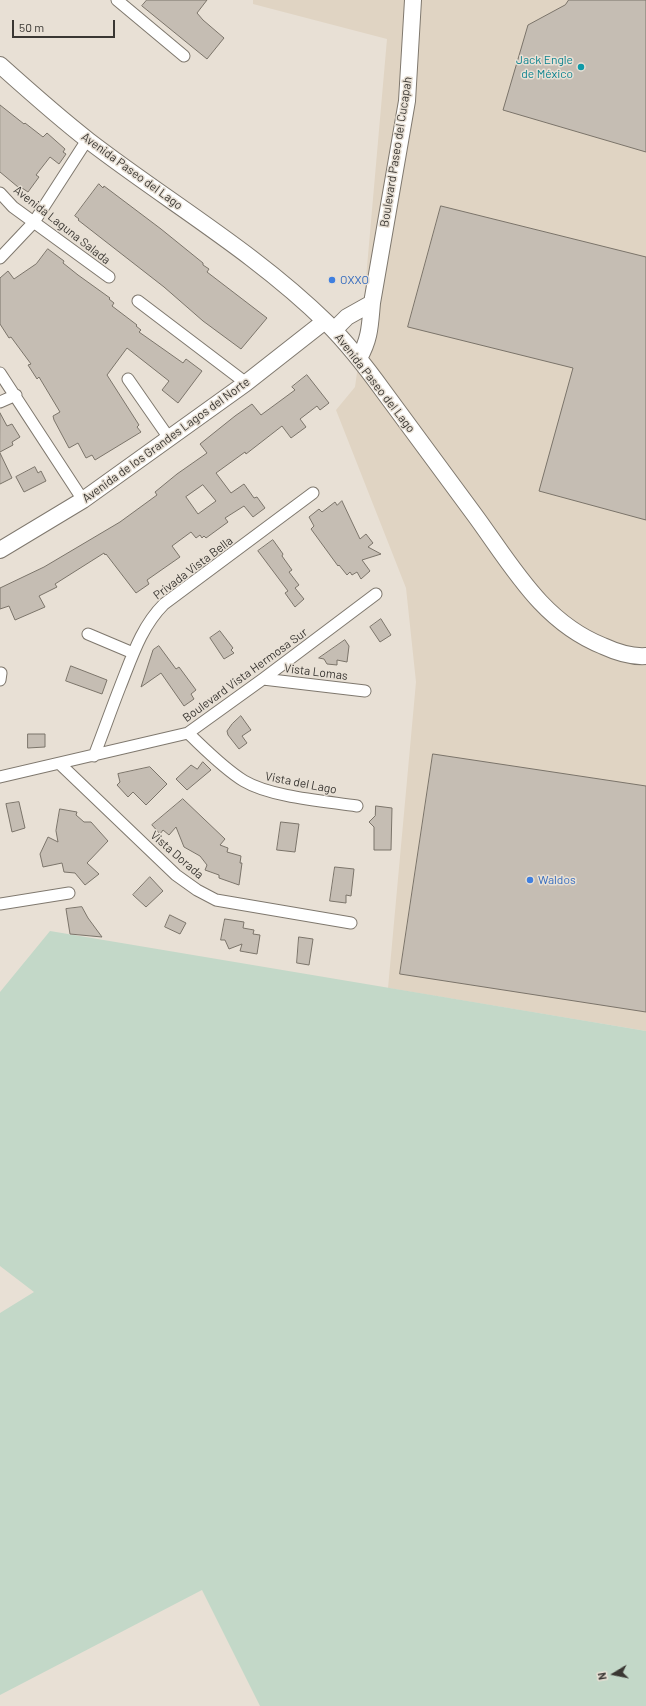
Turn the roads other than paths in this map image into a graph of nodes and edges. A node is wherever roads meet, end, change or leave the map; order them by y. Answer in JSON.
{"nodes":[{"id":1,"x":117,"y":0,"type":"edge"},
{"id":2,"x":413,"y":0,"type":"edge"},
{"id":3,"x":184,"y":56,"type":"dead end"},
{"id":4,"x":0,"y":65,"type":"edge"},
{"id":5,"x":87,"y":140,"type":"junction"},
{"id":6,"x":0,"y":193,"type":"edge"},
{"id":7,"x":34,"y":222,"type":"junction"},
{"id":8,"x":0,"y":258,"type":"edge"},
{"id":9,"x":109,"y":277,"type":"dead end"},
{"id":10,"x":138,"y":301,"type":"dead end"},
{"id":11,"x":372,"y":304,"type":"junction"},
{"id":12,"x":330,"y":326,"type":"junction"},
{"id":13,"x":359,"y":358,"type":"junction"},
{"id":14,"x":0,"y":373,"type":"edge"},
{"id":15,"x":128,"y":379,"type":"dead end"},
{"id":16,"x":246,"y":383,"type":"junction"},
{"id":17,"x":16,"y":395,"type":"junction"},
{"id":18,"x":0,"y":402,"type":"edge"},
{"id":19,"x":169,"y":438,"type":"junction"},
{"id":20,"x":313,"y":493,"type":"dead end"},
{"id":21,"x":83,"y":500,"type":"junction"},
{"id":22,"x":0,"y":550,"type":"edge"},
{"id":23,"x":376,"y":594,"type":"dead end"},
{"id":24,"x":88,"y":634,"type":"dead end"},
{"id":25,"x":133,"y":653,"type":"junction"},
{"id":26,"x":646,"y":656,"type":"edge"},
{"id":27,"x":263,"y":679,"type":"junction"},
{"id":28,"x":365,"y":691,"type":"dead end"},
{"id":29,"x":188,"y":733,"type":"junction"},
{"id":30,"x":94,"y":756,"type":"junction"},
{"id":31,"x":60,"y":764,"type":"junction"},
{"id":32,"x":0,"y":777,"type":"edge"},
{"id":33,"x":357,"y":806,"type":"dead end"},
{"id":34,"x":69,"y":893,"type":"dead end"},
{"id":35,"x":0,"y":904,"type":"edge"},
{"id":36,"x":351,"y":923,"type":"dead end"}],
"edges":[{"from":1,"to":3,"type":"street"},
{"from":2,"to":11,"type":"main road","name":"Boulevard Paseo del Cucapah"},
{"from":4,"to":5,"type":"main road","name":"Avenida Paseo del Lago"},
{"from":5,"to":7,"type":"street"},
{"from":5,"to":12,"type":"main road","name":"Avenida Paseo del Lago"},
{"from":6,"to":7,"type":"street","name":"Avenida Laguna Salada"},
{"from":7,"to":8,"type":"street"},
{"from":7,"to":9,"type":"street","name":"Avenida Laguna Salada"},
{"from":10,"to":16,"type":"street"},
{"from":11,"to":12,"type":"main road"},
{"from":11,"to":13,"type":"main road","name":"Boulevard Paseo del Cucapah"},
{"from":12,"to":13,"type":"main road","name":"Avenida Paseo del Lago"},
{"from":12,"to":16,"type":"main road","name":"Avenida de los Grandes Lagos del Norte"},
{"from":13,"to":26,"type":"main road","name":"Avenida Paseo del Lago"},
{"from":14,"to":17,"type":"street"},
{"from":15,"to":19,"type":"street"},
{"from":16,"to":19,"type":"main road","name":"Avenida de los Grandes Lagos del Norte"},
{"from":17,"to":18,"type":"street"},
{"from":17,"to":21,"type":"street"},
{"from":19,"to":21,"type":"main road","name":"Avenida de los Grandes Lagos del Norte"},
{"from":20,"to":25,"type":"street","name":"Privada Vista Bella"},
{"from":21,"to":22,"type":"main road","name":"Avenida de los Grandes Lagos del Norte"},
{"from":23,"to":27,"type":"street","name":"Boulevard Vista Hermosa Sur"},
{"from":24,"to":25,"type":"street"},
{"from":25,"to":30,"type":"street","name":"Privada Vista Bella"},
{"from":27,"to":28,"type":"street","name":"Vista Lomas"},
{"from":27,"to":29,"type":"street","name":"Boulevard Vista Hermosa Sur"},
{"from":29,"to":30,"type":"street","name":"Boulevard Vista Hermosa Sur"},
{"from":29,"to":33,"type":"street","name":"Vista del Lago"},
{"from":30,"to":31,"type":"street","name":"Boulevard Vista Hermosa Sur"},
{"from":31,"to":32,"type":"street","name":"Boulevard Vista Hermosa Sur"},
{"from":31,"to":36,"type":"street","name":"Vista Dorada"},
{"from":34,"to":35,"type":"street"}]}
